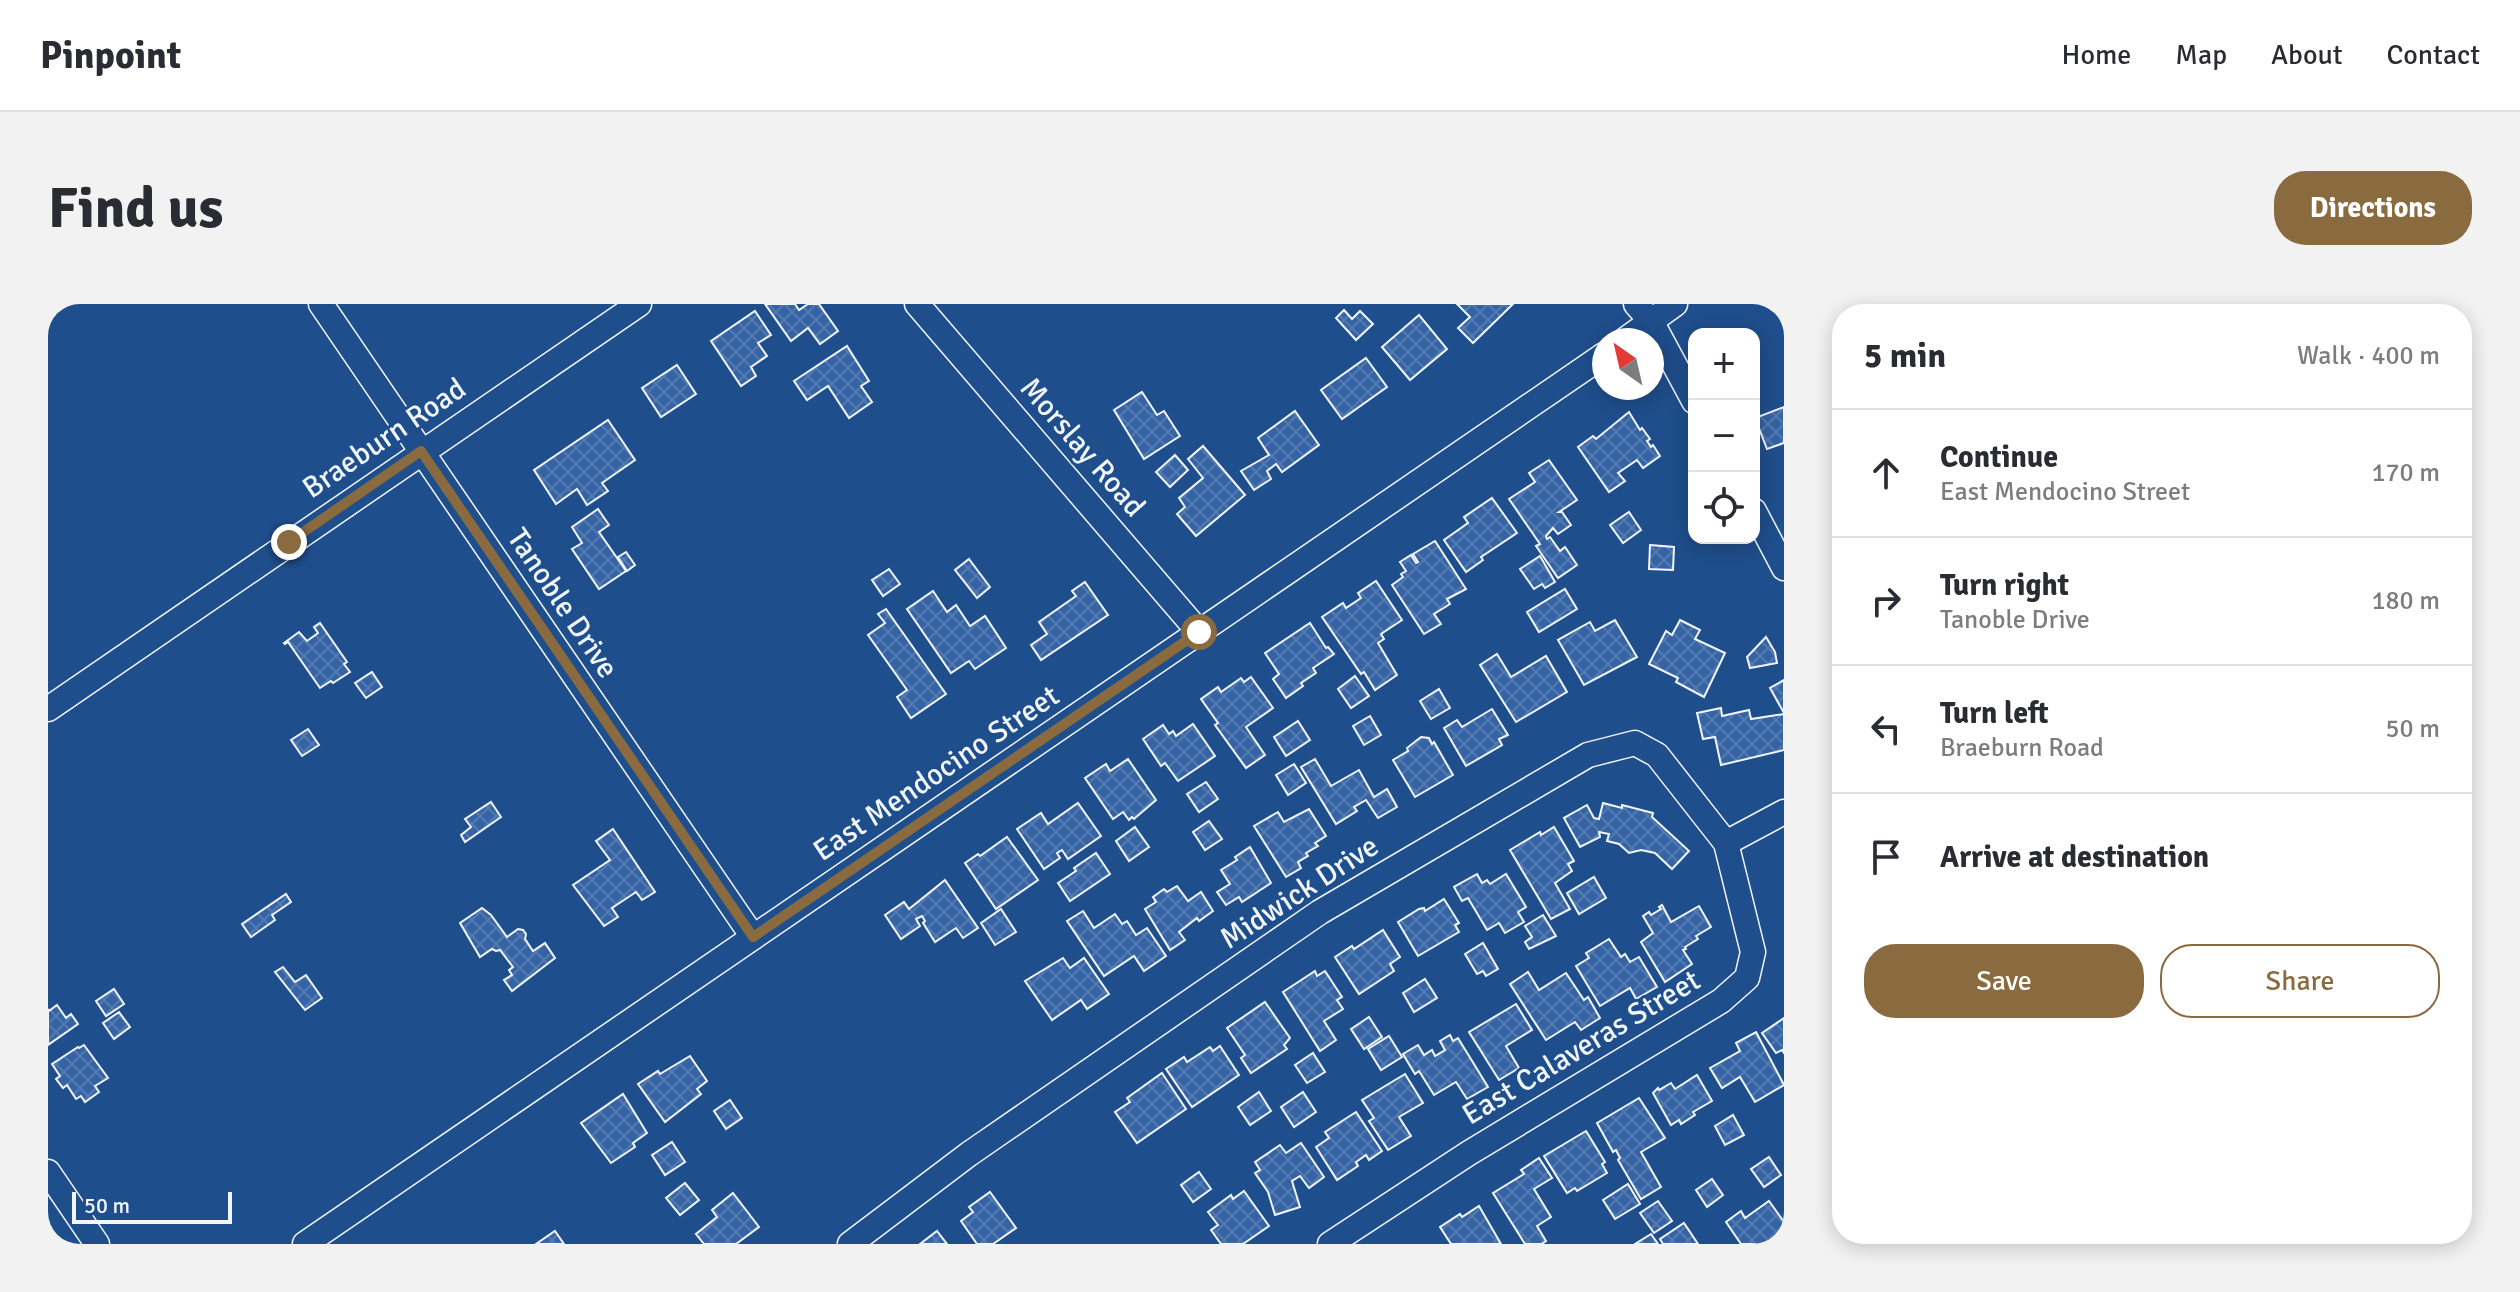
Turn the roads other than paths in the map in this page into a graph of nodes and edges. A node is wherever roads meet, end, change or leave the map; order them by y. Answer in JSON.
{"nodes":[{"id":1,"x":321,"y":304,"type":"edge"},
{"id":2,"x":639,"y":304,"type":"edge"},
{"id":3,"x":917,"y":304,"type":"edge"},
{"id":4,"x":1675,"y":304,"type":"edge"},
{"id":5,"x":1644,"y":312,"type":"edge"},
{"id":6,"x":1592,"y":363,"type":"edge"},
{"id":7,"x":1693,"y":400,"type":"edge"},
{"id":8,"x":421,"y":451,"type":"junction"},
{"id":9,"x":1760,"y":522,"type":"edge"},
{"id":10,"x":1784,"y":568,"type":"edge"},
{"id":11,"x":1199,"y":632,"type":"junction"},
{"id":12,"x":48,"y":709,"type":"edge"},
{"id":13,"x":1784,"y":812,"type":"edge"},
{"id":14,"x":1726,"y":843,"type":"junction"},
{"id":15,"x":753,"y":937,"type":"junction"},
{"id":16,"x":48,"y":1172,"type":"edge"},
{"id":17,"x":97,"y":1244,"type":"edge"},
{"id":18,"x":305,"y":1244,"type":"edge"},
{"id":19,"x":850,"y":1244,"type":"edge"},
{"id":20,"x":1330,"y":1244,"type":"edge"}],
"edges":[{"from":1,"to":8,"type":"street","name":"Tanoble Drive"},
{"from":2,"to":8,"type":"street","name":"Braeburn Road"},
{"from":3,"to":11,"type":"street","name":"Morslay Road"},
{"from":4,"to":5,"type":"street"},
{"from":5,"to":7,"type":"street"},
{"from":6,"to":11,"type":"street","name":"East Mendocino Street"},
{"from":8,"to":12,"type":"street","name":"Braeburn Road"},
{"from":8,"to":15,"type":"street","name":"Tanoble Drive"},
{"from":9,"to":10,"type":"street"},
{"from":11,"to":15,"type":"street","name":"East Mendocino Street"},
{"from":13,"to":14,"type":"street"},
{"from":14,"to":19,"type":"street","name":"Midwick Drive"},
{"from":14,"to":20,"type":"street","name":"East Calaveras Street"},
{"from":15,"to":18,"type":"street","name":"East Mendocino Street"},
{"from":16,"to":17,"type":"street"}]}
